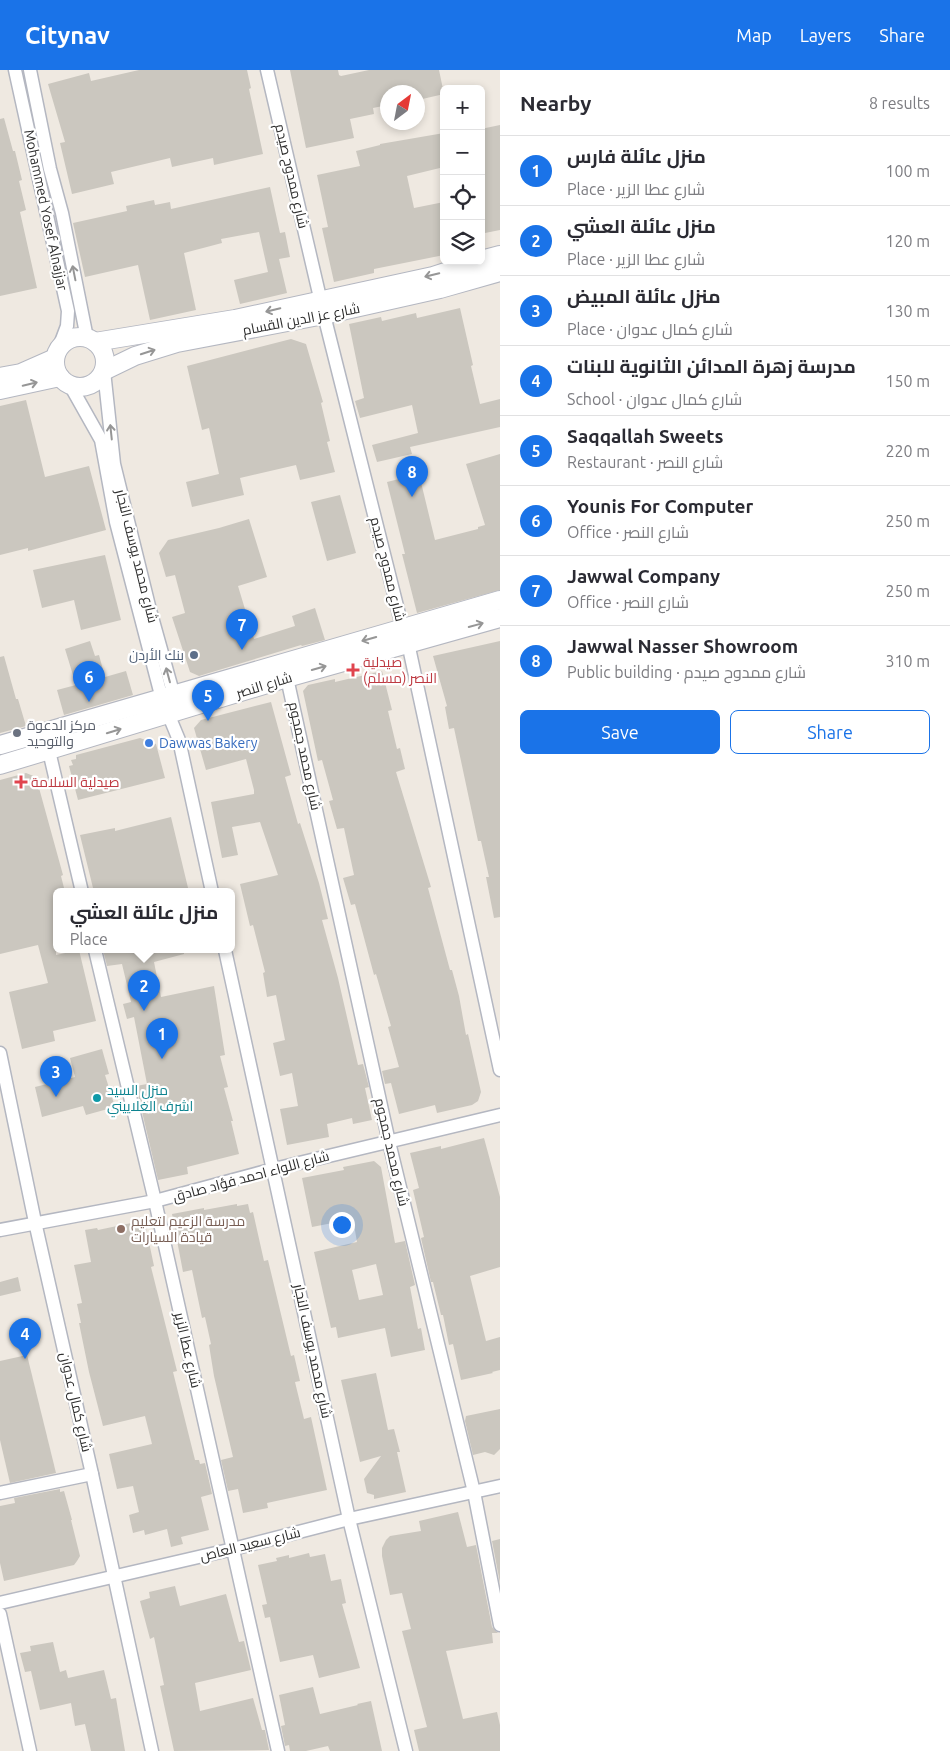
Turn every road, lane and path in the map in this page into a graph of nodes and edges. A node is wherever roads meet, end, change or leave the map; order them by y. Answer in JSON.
{"nodes":[{"id":1,"x":15,"y":70,"type":"edge"},
{"id":2,"x":30,"y":70,"type":"edge"},
{"id":3,"x":267,"y":70,"type":"edge"},
{"id":4,"x":500,"y":254,"type":"edge"},
{"id":5,"x":485,"y":259,"type":"edge"},
{"id":6,"x":467,"y":265,"type":"edge"},
{"id":7,"x":500,"y":272,"type":"edge"},
{"id":8,"x":322,"y":307,"type":"junction"},
{"id":9,"x":91,"y":340,"type":"junction"},
{"id":10,"x":57,"y":354,"type":"junction"},
{"id":11,"x":104,"y":371,"type":"junction"},
{"id":12,"x":0,"y":377,"type":"edge"},
{"id":13,"x":65,"y":381,"type":"junction"},
{"id":14,"x":0,"y":390,"type":"edge"},
{"id":15,"x":500,"y":600,"type":"edge"},
{"id":16,"x":500,"y":618,"type":"edge"},
{"id":17,"x":405,"y":636,"type":"junction"},
{"id":18,"x":287,"y":678,"type":"junction"},
{"id":19,"x":170,"y":705,"type":"junction"},
{"id":20,"x":0,"y":746,"type":"edge"},
{"id":21,"x":49,"y":751,"type":"junction"},
{"id":22,"x":0,"y":765,"type":"edge"},
{"id":23,"x":81,"y":888,"type":"edge"},
{"id":24,"x":211,"y":888,"type":"edge"},
{"id":25,"x":96,"y":953,"type":"edge"},
{"id":26,"x":226,"y":953,"type":"edge"},
{"id":27,"x":0,"y":1053,"type":"edge"},
{"id":28,"x":500,"y":1070,"type":"edge"},
{"id":29,"x":500,"y":1114,"type":"edge"},
{"id":30,"x":389,"y":1142,"type":"junction"},
{"id":31,"x":274,"y":1169,"type":"junction"},
{"id":32,"x":155,"y":1201,"type":"junction"},
{"id":33,"x":35,"y":1222,"type":"junction"},
{"id":34,"x":0,"y":1230,"type":"edge"},
{"id":35,"x":92,"y":1474,"type":"junction"},
{"id":36,"x":500,"y":1486,"type":"edge"},
{"id":37,"x":474,"y":1492,"type":"junction"},
{"id":38,"x":0,"y":1493,"type":"edge"},
{"id":39,"x":349,"y":1518,"type":"junction"},
{"id":40,"x":233,"y":1549,"type":"junction"},
{"id":41,"x":114,"y":1577,"type":"junction"},
{"id":42,"x":0,"y":1603,"type":"edge"},
{"id":43,"x":0,"y":1614,"type":"edge"},
{"id":44,"x":500,"y":1625,"type":"edge"},
{"id":45,"x":30,"y":1751,"type":"edge"},
{"id":46,"x":152,"y":1751,"type":"edge"},
{"id":47,"x":278,"y":1751,"type":"edge"},
{"id":48,"x":406,"y":1751,"type":"edge"}],
"edges":[{"from":1,"to":10,"type":"street","name":"Mohammed Yosef Alnajjar"},
{"from":9,"to":2,"type":"street","name":"Mohammed Yosef Alnajjar","one_way":true},
{"from":3,"to":8,"type":"street","name":"شارع ممدوح صيدم"},
{"from":4,"to":5,"type":"main road","name":"شارع عز الدين القسام"},
{"from":6,"to":8,"type":"main road","name":"شارع عز الدين القسام","one_way":true},
{"from":7,"to":8,"type":"main road","name":"شارع عز الدين القسام"},
{"from":8,"to":9,"type":"main road","name":"شارع عز الدين القسام","one_way":true},
{"from":11,"to":8,"type":"main road","name":"شارع عز الدين القسام","one_way":true},
{"from":8,"to":17,"type":"street","name":"شارع ممدوح صيدم"},
{"from":9,"to":10,"type":"main road","name":"شارع عز الدين القسام"},
{"from":9,"to":11,"type":"main road"},
{"from":10,"to":12,"type":"main road","name":"شارع عز الدين القسام"},
{"from":10,"to":13,"type":"main road"},
{"from":11,"to":13,"type":"main road","name":"شارع عز الدين القسام"},
{"from":19,"to":11,"type":"street","name":"شارع محمد يوسف النجار","one_way":true},
{"from":14,"to":13,"type":"main road","name":"شارع عز الدين القسام","one_way":true},
{"from":13,"to":19,"type":"street","name":"شارع محمد يوسف النجار"},
{"from":15,"to":17,"type":"main road","name":"شارع النصر"},
{"from":17,"to":16,"type":"main road","name":"شارع النصر","one_way":true},
{"from":18,"to":17,"type":"main road","name":"شارع النصر","one_way":true},
{"from":17,"to":19,"type":"main road","name":"شارع النصر","one_way":true},
{"from":17,"to":28,"type":"street","name":"شارع ممدوح صيدم"},
{"from":18,"to":19,"type":"main road","name":"شارع النصر"},
{"from":18,"to":30,"type":"street","name":"شارع محمد جمجوم"},
{"from":19,"to":20,"type":"main road","name":"شارع النصر"},
{"from":21,"to":19,"type":"main road","name":"شارع النصر","one_way":true},
{"from":19,"to":24,"type":"street","name":"شارع محمد يوسف النجار"},
{"from":21,"to":22,"type":"main road","name":"شارع النصر"},
{"from":21,"to":23,"type":"street"},
{"from":25,"to":32,"type":"street","name":"شارع عطا الزير"},
{"from":26,"to":31,"type":"street","name":"شارع محمد يوسف النجار"},
{"from":27,"to":33,"type":"street","name":"شارع كمال عدوان"},
{"from":29,"to":30,"type":"street","name":"شارع اللواء احمد فؤاد صادق"},
{"from":30,"to":31,"type":"street","name":"شارع اللواء احمد فؤاد صادق"},
{"from":30,"to":37,"type":"street","name":"شارع محمد جمجوم"},
{"from":31,"to":32,"type":"street","name":"شارع اللواء احمد فؤاد صادق"},
{"from":31,"to":39,"type":"street","name":"شارع محمد يوسف النجار"},
{"from":32,"to":33,"type":"street","name":"شارع اللواء احمد فؤاد صادق"},
{"from":32,"to":40,"type":"street","name":"شارع عطا الزير"},
{"from":33,"to":34,"type":"street","name":"شارع اللواء احمد فؤاد صادق"},
{"from":33,"to":35,"type":"street","name":"شارع كمال عدوان"},
{"from":35,"to":38,"type":"street"},
{"from":35,"to":41,"type":"street","name":"شارع كمال عدوان"},
{"from":36,"to":37,"type":"street","name":"شارع سعيد العاص"},
{"from":37,"to":39,"type":"street","name":"شارع سعيد العاص"},
{"from":37,"to":44,"type":"street","name":"شارع محمد جمجوم"},
{"from":39,"to":40,"type":"street","name":"شارع سعيد العاص"},
{"from":39,"to":48,"type":"street","name":"شارع محمد يوسف النجار"},
{"from":40,"to":41,"type":"street","name":"شارع سعيد العاص"},
{"from":40,"to":47,"type":"street","name":"شارع عطا الزير"},
{"from":41,"to":42,"type":"street","name":"شارع سعيد العاص"},
{"from":41,"to":46,"type":"street","name":"شارع كمال عدوان"},
{"from":43,"to":45,"type":"street"}]}
